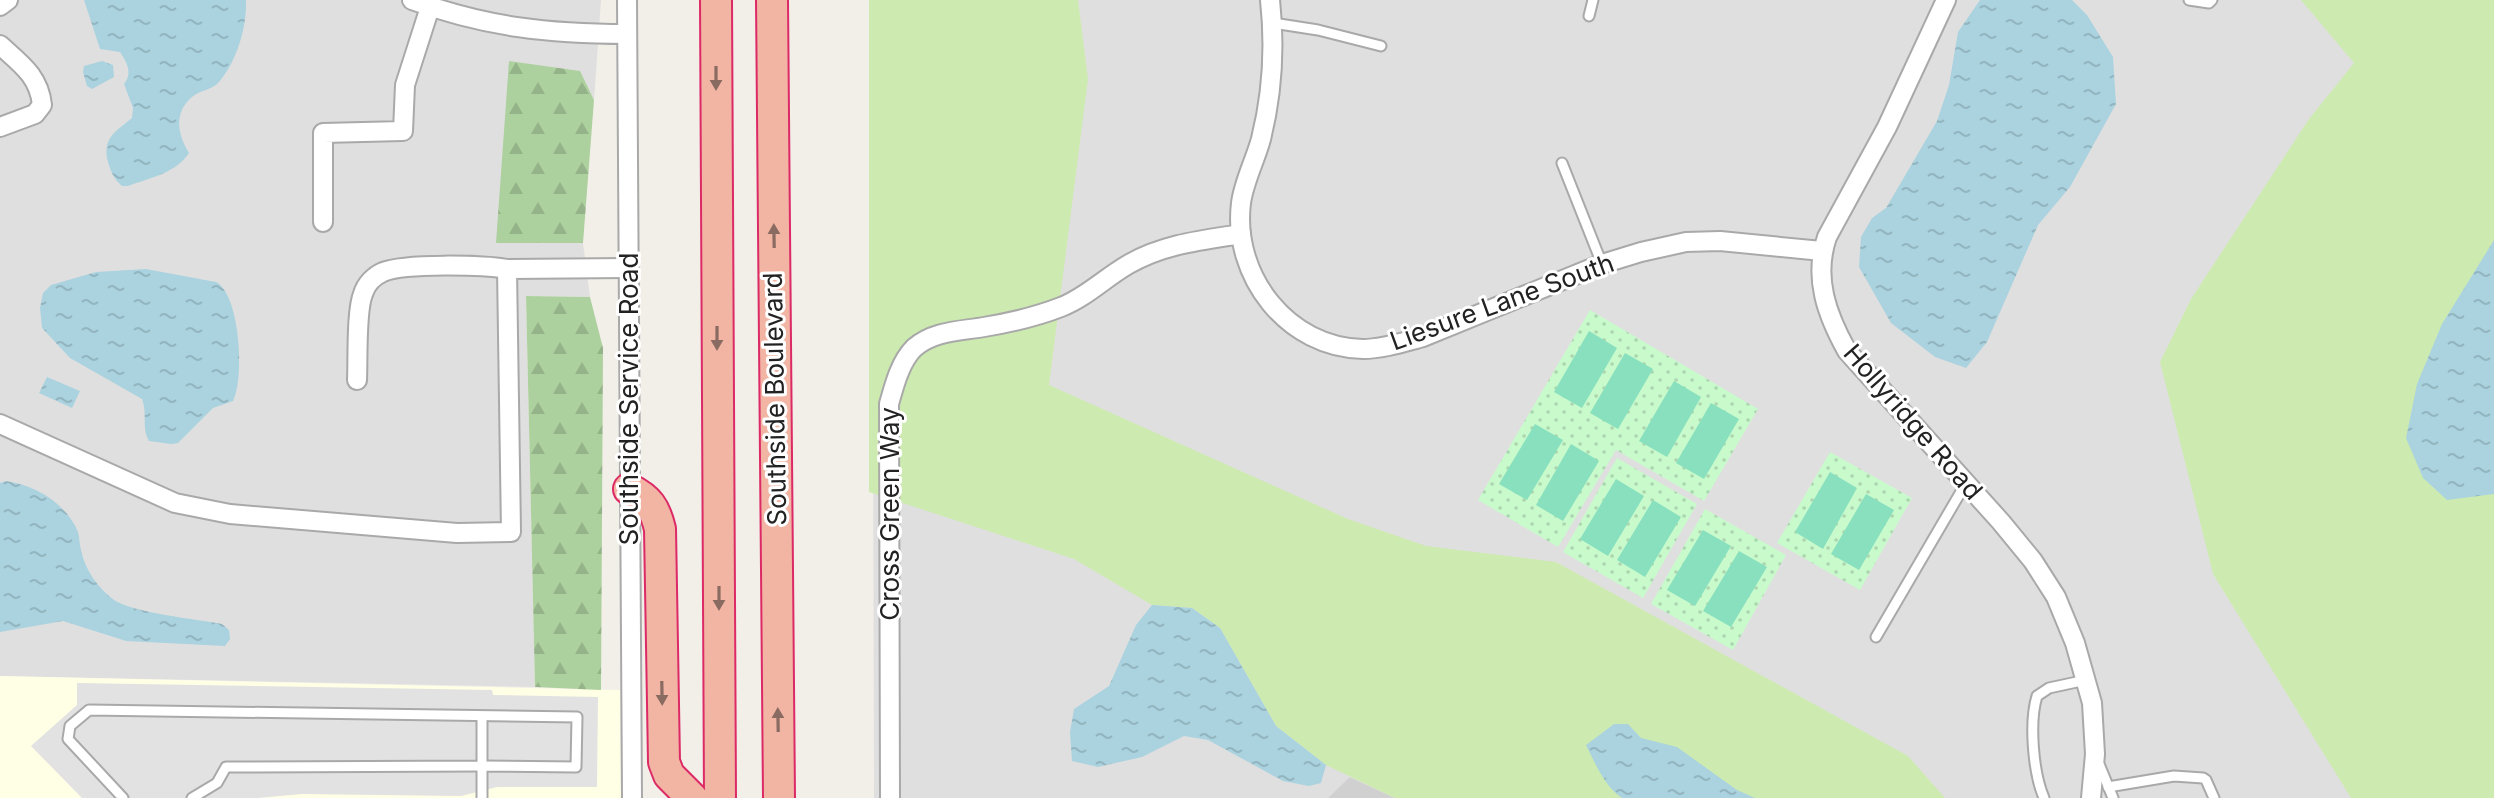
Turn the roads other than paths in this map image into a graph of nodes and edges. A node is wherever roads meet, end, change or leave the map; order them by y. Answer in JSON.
{"nodes":[{"id":1,"x":8,"y":0,"type":"edge"},
{"id":2,"x":627,"y":0,"type":"edge"},
{"id":3,"x":716,"y":0,"type":"edge"},
{"id":4,"x":772,"y":0,"type":"edge"},
{"id":5,"x":1270,"y":0,"type":"edge"},
{"id":6,"x":1593,"y":0,"type":"edge"},
{"id":7,"x":1946,"y":0,"type":"edge"},
{"id":8,"x":2189,"y":0,"type":"edge"},
{"id":9,"x":2212,"y":0,"type":"edge"},
{"id":10,"x":421,"y":3,"type":"edge"},
{"id":11,"x":0,"y":6,"type":"edge"},
{"id":12,"x":1589,"y":16,"type":"dead end"},
{"id":13,"x":1273,"y":23,"type":"junction"},
{"id":14,"x":627,"y":34,"type":"junction"},
{"id":15,"x":0,"y":45,"type":"edge"},
{"id":16,"x":1381,"y":46,"type":"dead end"},
{"id":17,"x":0,"y":127,"type":"edge"},
{"id":18,"x":1562,"y":163,"type":"dead end"},
{"id":19,"x":323,"y":222,"type":"dead end"},
{"id":20,"x":1241,"y":234,"type":"junction"},
{"id":21,"x":1822,"y":251,"type":"junction"},
{"id":22,"x":1602,"y":264,"type":"junction"},
{"id":23,"x":628,"y":268,"type":"junction"},
{"id":24,"x":507,"y":269,"type":"junction"},
{"id":25,"x":357,"y":380,"type":"dead end"},
{"id":26,"x":0,"y":424,"type":"edge"},
{"id":27,"x":1966,"y":483,"type":"junction"},
{"id":28,"x":629,"y":489,"type":"junction"},
{"id":29,"x":1876,"y":637,"type":"dead end"},
{"id":30,"x":2086,"y":680,"type":"junction"},
{"id":31,"x":482,"y":717,"type":"junction"},
{"id":32,"x":2095,"y":754,"type":"junction"},
{"id":33,"x":482,"y":766,"type":"junction"},
{"id":34,"x":2108,"y":787,"type":"junction"},
{"id":35,"x":123,"y":798,"type":"edge"},
{"id":36,"x":192,"y":798,"type":"edge"},
{"id":37,"x":482,"y":798,"type":"edge"},
{"id":38,"x":632,"y":798,"type":"edge"},
{"id":39,"x":692,"y":798,"type":"edge"},
{"id":40,"x":720,"y":798,"type":"edge"},
{"id":41,"x":779,"y":798,"type":"edge"},
{"id":42,"x":890,"y":798,"type":"edge"},
{"id":43,"x":2044,"y":798,"type":"edge"},
{"id":44,"x":2091,"y":798,"type":"edge"},
{"id":45,"x":2113,"y":798,"type":"edge"},
{"id":46,"x":2214,"y":798,"type":"edge"}],
"edges":[{"from":1,"to":11,"type":"street"},
{"from":2,"to":14,"type":"street","name":"Southside Service Road"},
{"from":3,"to":40,"type":"highway","one_way":true},
{"from":41,"to":4,"type":"highway","name":"Southside Boulevard","one_way":true},
{"from":5,"to":13,"type":"street","name":"Liesure Lane South"},
{"from":6,"to":12,"type":"lane"},
{"from":7,"to":21,"type":"street","name":"Hollyridge Road"},
{"from":8,"to":9,"type":"lane"},
{"from":10,"to":14,"type":"street"},
{"from":10,"to":19,"type":"street"},
{"from":13,"to":16,"type":"lane"},
{"from":13,"to":20,"type":"street","name":"Liesure Lane South"},
{"from":14,"to":23,"type":"street","name":"Southside Service Road"},
{"from":15,"to":17,"type":"street"},
{"from":18,"to":22,"type":"lane"},
{"from":20,"to":22,"type":"street","name":"Liesure Lane South"},
{"from":20,"to":42,"type":"street","name":"Cross Green Way"},
{"from":21,"to":22,"type":"street","name":"Liesure Lane South"},
{"from":21,"to":27,"type":"street","name":"Hollyridge Road"},
{"from":23,"to":24,"type":"street"},
{"from":23,"to":28,"type":"street","name":"Southside Service Road"},
{"from":24,"to":25,"type":"street"},
{"from":24,"to":26,"type":"street"},
{"from":27,"to":29,"type":"lane"},
{"from":27,"to":30,"type":"street","name":"Hollyridge Road"},
{"from":28,"to":38,"type":"street","name":"Southside Service Road"},
{"from":28,"to":39,"type":"highway","one_way":true},
{"from":30,"to":32,"type":"street","name":"Hollyridge Road"},
{"from":30,"to":43,"type":"lane"},
{"from":31,"to":33,"type":"lane"},
{"from":31,"to":33,"type":"lane"},
{"from":31,"to":35,"type":"lane"},
{"from":32,"to":34,"type":"lane"},
{"from":32,"to":44,"type":"street","name":"Hollyridge Road"},
{"from":33,"to":36,"type":"lane"},
{"from":33,"to":37,"type":"lane"},
{"from":34,"to":45,"type":"lane"},
{"from":34,"to":46,"type":"lane"}]}
